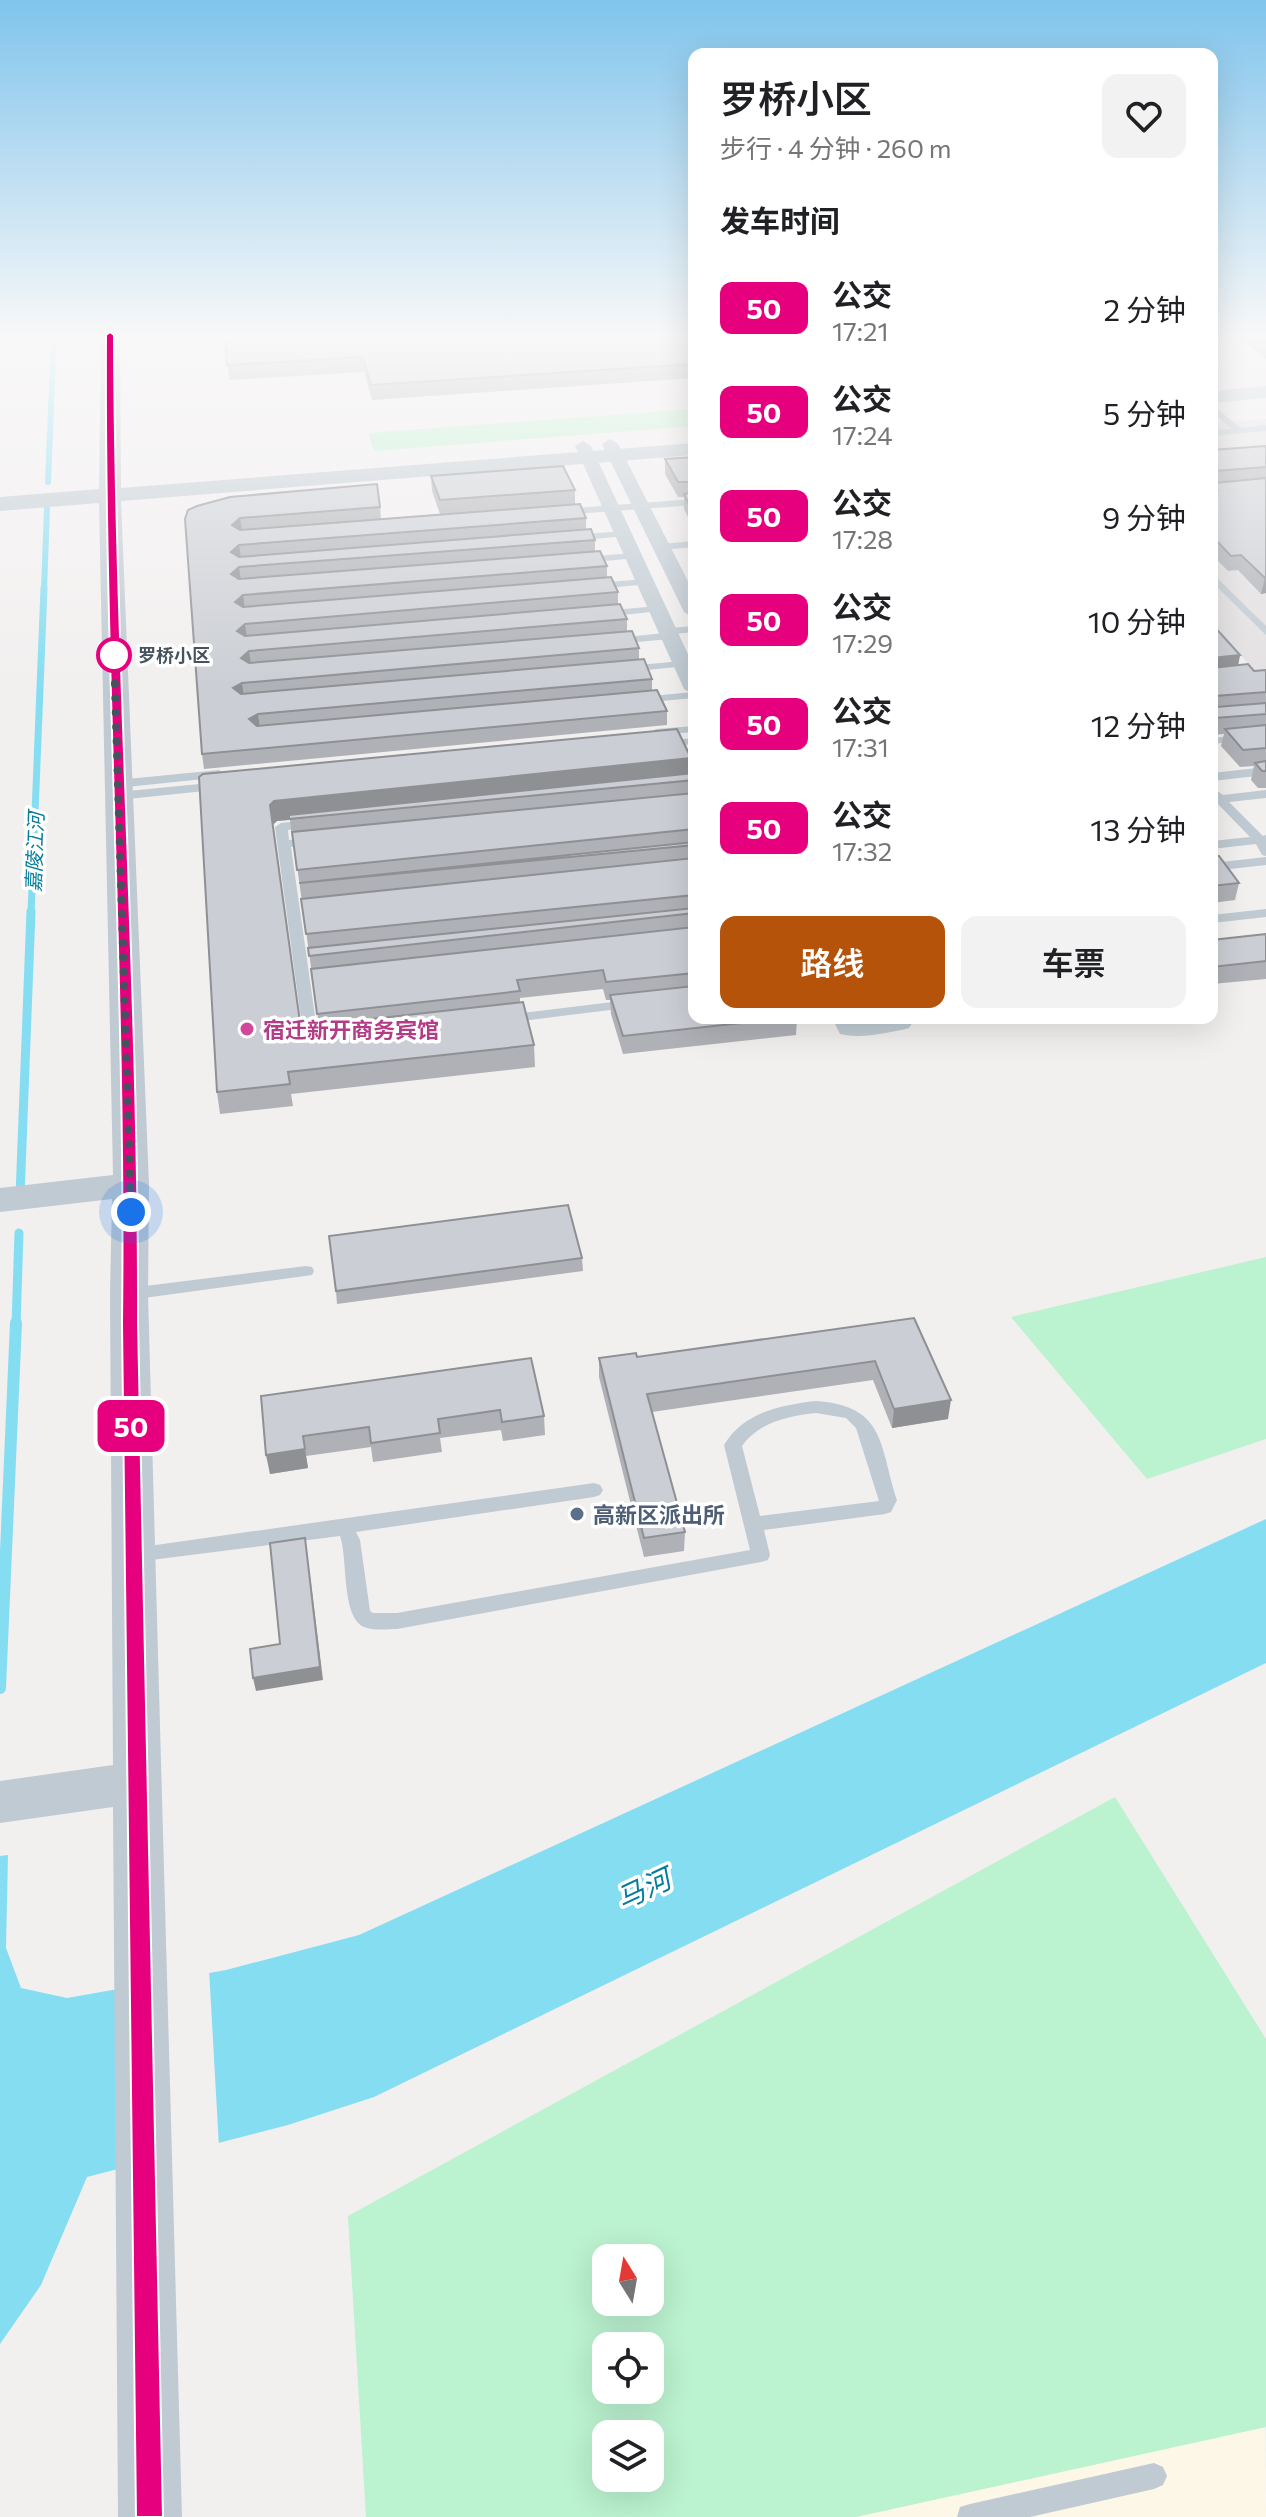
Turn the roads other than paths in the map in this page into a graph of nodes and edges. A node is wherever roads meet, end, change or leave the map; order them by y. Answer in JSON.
{"nodes":[{"id":1,"x":110,"y":452,"type":"edge"},
{"id":2,"x":580,"y":452,"type":"edge"},
{"id":3,"x":586,"y":452,"type":"edge"},
{"id":4,"x":613,"y":452,"type":"edge"},
{"id":5,"x":110,"y":490,"type":"junction"},
{"id":6,"x":0,"y":491,"type":"edge"},
{"id":7,"x":688,"y":502,"type":"edge"},
{"id":8,"x":0,"y":504,"type":"edge"},
{"id":9,"x":641,"y":506,"type":"junction"},
{"id":10,"x":612,"y":509,"type":"junction"},
{"id":11,"x":550,"y":513,"type":"edge"},
{"id":12,"x":623,"y":534,"type":"junction"},
{"id":13,"x":560,"y":539,"type":"edge"},
{"id":14,"x":688,"y":545,"type":"edge"},
{"id":15,"x":661,"y":547,"type":"junction"},
{"id":16,"x":633,"y":556,"type":"junction"},
{"id":17,"x":570,"y":561,"type":"edge"},
{"id":18,"x":646,"y":582,"type":"junction"},
{"id":19,"x":1218,"y":582,"type":"edge"},
{"id":20,"x":584,"y":587,"type":"edge"},
{"id":21,"x":688,"y":588,"type":"edge"},
{"id":22,"x":657,"y":609,"type":"junction"},
{"id":23,"x":1266,"y":609,"type":"edge"},
{"id":24,"x":1246,"y":611,"type":"junction"},
{"id":25,"x":594,"y":614,"type":"edge"},
{"id":26,"x":688,"y":630,"type":"edge"},
{"id":27,"x":1266,"y":632,"type":"edge"},
{"id":28,"x":669,"y":634,"type":"junction"},
{"id":29,"x":608,"y":641,"type":"edge"},
{"id":30,"x":682,"y":664,"type":"junction"},
{"id":31,"x":620,"y":669,"type":"edge"},
{"id":32,"x":688,"y":676,"type":"edge"},
{"id":33,"x":688,"y":696,"type":"edge"},
{"id":34,"x":632,"y":701,"type":"edge"},
{"id":35,"x":688,"y":730,"type":"edge"},
{"id":36,"x":1266,"y":735,"type":"edge"},
{"id":37,"x":1218,"y":740,"type":"edge"},
{"id":38,"x":688,"y":741,"type":"edge"},
{"id":39,"x":1266,"y":771,"type":"edge"},
{"id":40,"x":1218,"y":776,"type":"edge"},
{"id":41,"x":226,"y":779,"type":"edge"},
{"id":42,"x":117,"y":790,"type":"junction"},
{"id":43,"x":1266,"y":794,"type":"edge"},
{"id":44,"x":1218,"y":797,"type":"edge"},
{"id":45,"x":1218,"y":800,"type":"edge"},
{"id":46,"x":328,"y":822,"type":"edge"},
{"id":47,"x":331,"y":839,"type":"edge"},
{"id":48,"x":284,"y":844,"type":"junction"},
{"id":49,"x":1264,"y":844,"type":"edge"},
{"id":50,"x":1218,"y":845,"type":"edge"},
{"id":51,"x":1266,"y":861,"type":"edge"},
{"id":52,"x":1218,"y":866,"type":"edge"},
{"id":53,"x":306,"y":893,"type":"edge"},
{"id":54,"x":291,"y":895,"type":"junction"},
{"id":55,"x":308,"y":909,"type":"edge"},
{"id":56,"x":293,"y":911,"type":"junction"},
{"id":57,"x":1266,"y":913,"type":"edge"},
{"id":58,"x":1218,"y":918,"type":"edge"},
{"id":59,"x":316,"y":958,"type":"edge"},
{"id":60,"x":300,"y":960,"type":"junction"},
{"id":61,"x":319,"y":980,"type":"edge"},
{"id":62,"x":303,"y":982,"type":"junction"},
{"id":63,"x":648,"y":1002,"type":"edge"},
{"id":64,"x":495,"y":1020,"type":"edge"},
{"id":65,"x":847,"y":1024,"type":"edge"},
{"id":66,"x":883,"y":1024,"type":"edge"},
{"id":67,"x":326,"y":1039,"type":"edge"},
{"id":68,"x":131,"y":1185,"type":"junction"},
{"id":69,"x":0,"y":1200,"type":"edge"},
{"id":70,"x":306,"y":1271,"type":"dead end"},
{"id":71,"x":129,"y":1294,"type":"junction"},
{"id":72,"x":594,"y":1490,"type":"dead end"},
{"id":73,"x":753,"y":1524,"type":"junction"},
{"id":74,"x":337,"y":1528,"type":"junction"},
{"id":75,"x":134,"y":1555,"type":"junction"},
{"id":76,"x":138,"y":1783,"type":"junction"},
{"id":77,"x":0,"y":1802,"type":"edge"},
{"id":78,"x":1154,"y":2476,"type":"dead end"},
{"id":79,"x":150,"y":2517,"type":"edge"},
{"id":80,"x":970,"y":2517,"type":"edge"}],
"edges":[{"from":1,"to":5,"type":"street"},
{"from":2,"to":5,"type":"street"},
{"from":3,"to":10,"type":"street"},
{"from":4,"to":9,"type":"street"},
{"from":5,"to":6,"type":"street"},
{"from":5,"to":8,"type":"street"},
{"from":5,"to":42,"type":"street"},
{"from":7,"to":9,"type":"lane"},
{"from":9,"to":10,"type":"lane"},
{"from":9,"to":15,"type":"street"},
{"from":10,"to":11,"type":"lane"},
{"from":10,"to":12,"type":"street"},
{"from":12,"to":13,"type":"lane"},
{"from":12,"to":16,"type":"street"},
{"from":14,"to":15,"type":"lane"},
{"from":15,"to":21,"type":"street"},
{"from":16,"to":17,"type":"lane"},
{"from":16,"to":18,"type":"street"},
{"from":18,"to":20,"type":"lane"},
{"from":18,"to":22,"type":"street"},
{"from":19,"to":24,"type":"lane"},
{"from":22,"to":25,"type":"lane"},
{"from":22,"to":28,"type":"street"},
{"from":23,"to":24,"type":"lane"},
{"from":24,"to":27,"type":"lane"},
{"from":26,"to":28,"type":"lane"},
{"from":28,"to":29,"type":"lane"},
{"from":28,"to":30,"type":"street"},
{"from":30,"to":31,"type":"lane"},
{"from":30,"to":32,"type":"street"},
{"from":33,"to":34,"type":"lane"},
{"from":35,"to":38,"type":"lane"},
{"from":36,"to":37,"type":"lane"},
{"from":39,"to":40,"type":"lane"},
{"from":41,"to":42,"type":"lane"},
{"from":42,"to":68,"type":"street"},
{"from":43,"to":44,"type":"lane"},
{"from":45,"to":49,"type":"lane"},
{"from":46,"to":48,"type":"lane"},
{"from":47,"to":48,"type":"lane"},
{"from":48,"to":54,"type":"lane"},
{"from":49,"to":50,"type":"lane"},
{"from":51,"to":52,"type":"lane"},
{"from":53,"to":54,"type":"lane"},
{"from":54,"to":56,"type":"lane"},
{"from":55,"to":56,"type":"lane"},
{"from":56,"to":60,"type":"lane"},
{"from":57,"to":58,"type":"lane"},
{"from":59,"to":60,"type":"lane"},
{"from":60,"to":62,"type":"lane"},
{"from":61,"to":62,"type":"lane"},
{"from":62,"to":67,"type":"lane"},
{"from":63,"to":64,"type":"lane"},
{"from":65,"to":66,"type":"street"},
{"from":68,"to":69,"type":"street"},
{"from":68,"to":71,"type":"street"},
{"from":70,"to":71,"type":"lane"},
{"from":71,"to":75,"type":"street"},
{"from":72,"to":74,"type":"lane"},
{"from":73,"to":73,"type":"lane"},
{"from":73,"to":74,"type":"lane"},
{"from":74,"to":75,"type":"lane"},
{"from":75,"to":76,"type":"street"},
{"from":76,"to":77,"type":"street"},
{"from":76,"to":79,"type":"street"},
{"from":78,"to":80,"type":"lane"}]}
